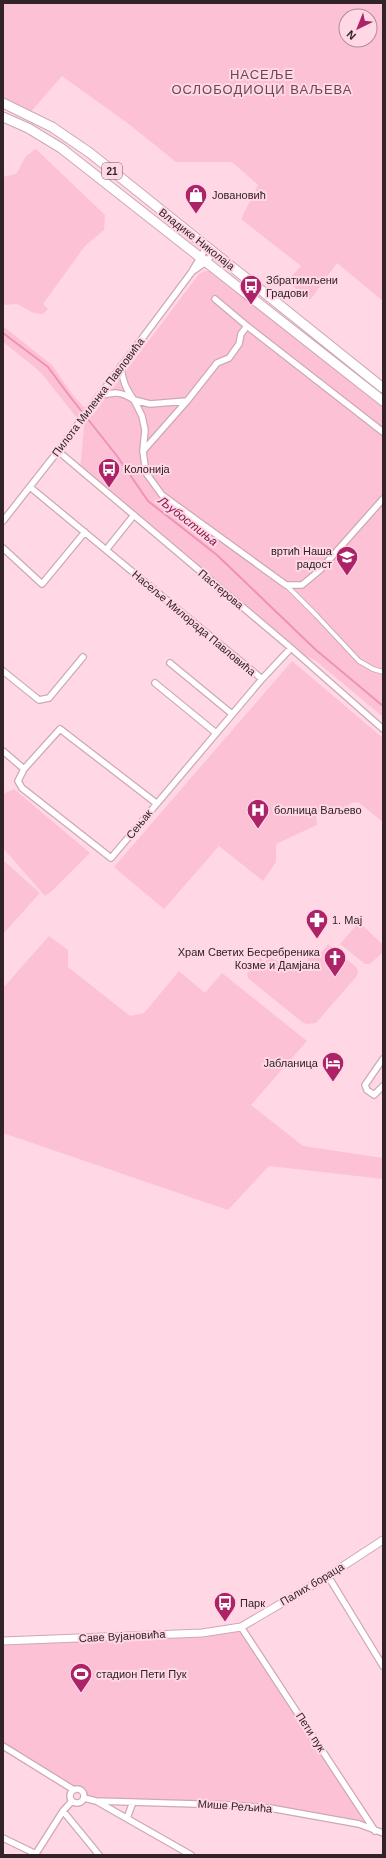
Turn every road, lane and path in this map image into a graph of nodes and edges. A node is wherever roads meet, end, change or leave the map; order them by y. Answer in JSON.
{"nodes":[{"id":1,"x":3,"y":102,"type":"edge"},
{"id":2,"x":3,"y":117,"type":"edge"},
{"id":3,"x":211,"y":249,"type":"junction"},
{"id":4,"x":203,"y":260,"type":"junction"},
{"id":5,"x":191,"y":273,"type":"junction"},
{"id":6,"x":214,"y":299,"type":"dead end"},
{"id":7,"x":247,"y":326,"type":"junction"},
{"id":8,"x":121,"y":366,"type":"junction"},
{"id":9,"x":383,"y":388,"type":"edge"},
{"id":10,"x":98,"y":396,"type":"junction"},
{"id":11,"x":134,"y":400,"type":"junction"},
{"id":12,"x":187,"y":401,"type":"junction"},
{"id":13,"x":383,"y":401,"type":"edge"},
{"id":14,"x":383,"y":432,"type":"edge"},
{"id":15,"x":58,"y":451,"type":"junction"},
{"id":16,"x":143,"y":451,"type":"junction"},
{"id":17,"x":30,"y":487,"type":"junction"},
{"id":18,"x":383,"y":499,"type":"edge"},
{"id":19,"x":134,"y":515,"type":"junction"},
{"id":20,"x":3,"y":521,"type":"edge"},
{"id":21,"x":85,"y":532,"type":"junction"},
{"id":22,"x":3,"y":548,"type":"edge"},
{"id":23,"x":106,"y":550,"type":"junction"},
{"id":24,"x":286,"y":585,"type":"junction"},
{"id":25,"x":291,"y":648,"type":"junction"},
{"id":26,"x":83,"y":657,"type":"dead end"},
{"id":27,"x":170,"y":663,"type":"dead end"},
{"id":28,"x":3,"y":671,"type":"edge"},
{"id":29,"x":383,"y":672,"type":"edge"},
{"id":30,"x":262,"y":679,"type":"junction"},
{"id":31,"x":155,"y":683,"type":"dead end"},
{"id":32,"x":232,"y":714,"type":"junction"},
{"id":33,"x":383,"y":729,"type":"edge"},
{"id":34,"x":216,"y":733,"type":"junction"},
{"id":35,"x":3,"y":751,"type":"edge"},
{"id":36,"x":24,"y":768,"type":"junction"},
{"id":37,"x":156,"y":803,"type":"junction"},
{"id":38,"x":383,"y":1060,"type":"edge"},
{"id":39,"x":383,"y":1086,"type":"edge"},
{"id":40,"x":383,"y":1540,"type":"edge"},
{"id":41,"x":328,"y":1576,"type":"junction"},
{"id":42,"x":241,"y":1627,"type":"junction"},
{"id":43,"x":3,"y":1641,"type":"edge"},
{"id":44,"x":383,"y":1666,"type":"edge"},
{"id":45,"x":3,"y":1746,"type":"edge"},
{"id":46,"x":74,"y":1790,"type":"junction"},
{"id":47,"x":84,"y":1798,"type":"junction"},
{"id":48,"x":72,"y":1801,"type":"junction"},
{"id":49,"x":96,"y":1801,"type":"junction"},
{"id":50,"x":133,"y":1802,"type":"junction"},
{"id":51,"x":63,"y":1811,"type":"junction"},
{"id":52,"x":127,"y":1818,"type":"junction"},
{"id":53,"x":383,"y":1828,"type":"edge"},
{"id":54,"x":375,"y":1831,"type":"junction"},
{"id":55,"x":383,"y":1833,"type":"edge"},
{"id":56,"x":3,"y":1838,"type":"edge"},
{"id":57,"x":35,"y":1854,"type":"edge"},
{"id":58,"x":99,"y":1855,"type":"edge"},
{"id":59,"x":191,"y":1855,"type":"edge"}],
"edges":[{"from":1,"to":3,"type":"main road","name":"Владике Николаја","number":"21"},
{"from":2,"to":4,"type":"main road","name":"Владике Николаја","number":"21"},
{"from":3,"to":4,"type":"street"},
{"from":3,"to":4,"type":"street"},
{"from":3,"to":9,"type":"main road","name":"Владике Николаја","number":"21"},
{"from":4,"to":5,"type":"street"},
{"from":4,"to":5,"type":"street"},
{"from":4,"to":13,"type":"main road","name":"Владике Николаја","number":"21"},
{"from":5,"to":8,"type":"street","name":"Пилота Миленка Павловића"},
{"from":6,"to":7,"type":"street"},
{"from":7,"to":12,"type":"street"},
{"from":7,"to":14,"type":"street"},
{"from":8,"to":10,"type":"street","name":"Пилота Миленка Павловића"},
{"from":8,"to":11,"type":"street"},
{"from":10,"to":11,"type":"street"},
{"from":10,"to":15,"type":"street","name":"Пилота Миленка Павловића"},
{"from":11,"to":12,"type":"street"},
{"from":11,"to":16,"type":"street"},
{"from":12,"to":16,"type":"street"},
{"from":15,"to":17,"type":"street","name":"Пилота Миленка Павловића"},
{"from":15,"to":19,"type":"street","name":"Пастерова"},
{"from":16,"to":24,"type":"street"},
{"from":17,"to":20,"type":"street","name":"Пилота Миленка Павловића"},
{"from":17,"to":21,"type":"street","name":"Насеље Милорада Павловића"},
{"from":18,"to":24,"type":"street"},
{"from":19,"to":23,"type":"street"},
{"from":19,"to":25,"type":"street","name":"Пастерова"},
{"from":21,"to":22,"type":"street"},
{"from":21,"to":23,"type":"street","name":"Насеље Милорада Павловића"},
{"from":23,"to":30,"type":"street","name":"Насеље Милорада Павловића"},
{"from":24,"to":29,"type":"street"},
{"from":25,"to":30,"type":"street"},
{"from":25,"to":33,"type":"street","name":"Пастерова"},
{"from":26,"to":28,"type":"street"},
{"from":27,"to":32,"type":"street"},
{"from":30,"to":32,"type":"street","name":"Насеље Милорада Павловића"},
{"from":31,"to":34,"type":"street"},
{"from":32,"to":34,"type":"street","name":"Насеље Милорада Павловића"},
{"from":34,"to":37,"type":"street","name":"Насеље Милорада Павловића"},
{"from":35,"to":36,"type":"street"},
{"from":36,"to":37,"type":"street","name":"Сењак"},
{"from":36,"to":37,"type":"street","name":"Сењак"},
{"from":38,"to":39,"type":"street"},
{"from":40,"to":41,"type":"street","name":"Палих бораца"},
{"from":41,"to":42,"type":"street","name":"Палих бораца"},
{"from":41,"to":44,"type":"street"},
{"from":42,"to":43,"type":"street","name":"Саве Вујановића"},
{"from":42,"to":54,"type":"street","name":"Пети пук"},
{"from":45,"to":46,"type":"street"},
{"from":46,"to":47,"type":"street"},
{"from":46,"to":48,"type":"street"},
{"from":47,"to":48,"type":"street"},
{"from":47,"to":49,"type":"street","name":"Мише Рељића"},
{"from":48,"to":51,"type":"street"},
{"from":49,"to":50,"type":"street","name":"Мише Рељића"},
{"from":49,"to":52,"type":"street"},
{"from":50,"to":52,"type":"street"},
{"from":50,"to":54,"type":"street","name":"Мише Рељића"},
{"from":51,"to":57,"type":"street"},
{"from":51,"to":58,"type":"street"},
{"from":52,"to":59,"type":"street"},
{"from":53,"to":54,"type":"street"},
{"from":54,"to":55,"type":"street","name":"Мише Рељића"},
{"from":56,"to":57,"type":"street"}]}
